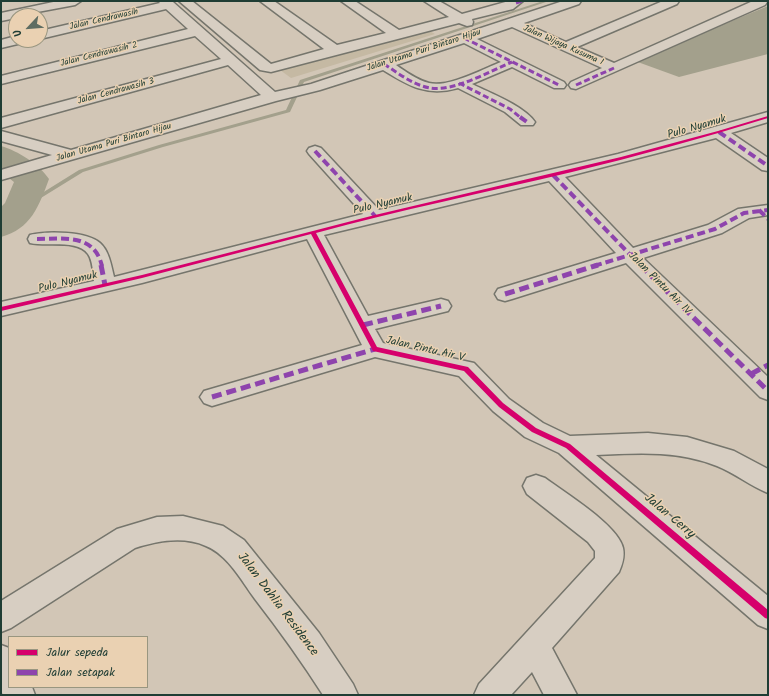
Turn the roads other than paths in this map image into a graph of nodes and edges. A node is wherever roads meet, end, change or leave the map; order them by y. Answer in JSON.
{"nodes":[{"id":1,"x":75,"y":1,"type":"edge"},
{"id":2,"x":186,"y":1,"type":"edge"},
{"id":3,"x":266,"y":1,"type":"edge"},
{"id":4,"x":347,"y":1,"type":"edge"},
{"id":5,"x":430,"y":1,"type":"edge"},
{"id":6,"x":575,"y":1,"type":"edge"},
{"id":7,"x":673,"y":1,"type":"edge"},
{"id":8,"x":166,"y":3,"type":"edge"},
{"id":9,"x":516,"y":3,"type":"edge"},
{"id":10,"x":762,"y":3,"type":"edge"},
{"id":11,"x":26,"y":6,"type":"edge"},
{"id":12,"x":1,"y":17,"type":"edge"},
{"id":13,"x":464,"y":20,"type":"junction"},
{"id":14,"x":513,"y":23,"type":"junction"},
{"id":15,"x":198,"y":31,"type":"junction"},
{"id":16,"x":482,"y":31,"type":"junction"},
{"id":17,"x":48,"y":33,"type":"edge"},
{"id":18,"x":396,"y":34,"type":"junction"},
{"id":19,"x":464,"y":38,"type":"junction"},
{"id":20,"x":565,"y":48,"type":"junction"},
{"id":21,"x":335,"y":50,"type":"junction"},
{"id":22,"x":231,"y":60,"type":"junction"},
{"id":23,"x":512,"y":62,"type":"junction"},
{"id":24,"x":384,"y":64,"type":"junction"},
{"id":25,"x":614,"y":68,"type":"junction"},
{"id":26,"x":1,"y":80,"type":"edge"},
{"id":27,"x":459,"y":83,"type":"junction"},
{"id":28,"x":559,"y":85,"type":"dead end"},
{"id":29,"x":576,"y":86,"type":"dead end"},
{"id":30,"x":280,"y":95,"type":"junction"},
{"id":31,"x":768,"y":117,"type":"edge"},
{"id":32,"x":527,"y":122,"type":"dead end"},
{"id":33,"x":1,"y":123,"type":"edge"},
{"id":34,"x":719,"y":132,"type":"junction"},
{"id":35,"x":1,"y":136,"type":"edge"},
{"id":36,"x":315,"y":151,"type":"dead end"},
{"id":37,"x":71,"y":155,"type":"junction"},
{"id":38,"x":768,"y":166,"type":"edge"},
{"id":39,"x":553,"y":174,"type":"junction"},
{"id":40,"x":1,"y":175,"type":"edge"},
{"id":41,"x":765,"y":213,"type":"edge"},
{"id":42,"x":375,"y":216,"type":"junction"},
{"id":43,"x":313,"y":232,"type":"junction"},
{"id":44,"x":37,"y":239,"type":"dead end"},
{"id":45,"x":630,"y":256,"type":"junction"},
{"id":46,"x":105,"y":285,"type":"junction"},
{"id":47,"x":506,"y":294,"type":"dead end"},
{"id":48,"x":441,"y":306,"type":"dead end"},
{"id":49,"x":1,"y":309,"type":"edge"},
{"id":50,"x":363,"y":325,"type":"junction"},
{"id":51,"x":375,"y":349,"type":"junction"},
{"id":52,"x":759,"y":370,"type":"edge"},
{"id":53,"x":768,"y":390,"type":"edge"},
{"id":54,"x":212,"y":397,"type":"dead end"},
{"id":55,"x":561,"y":443,"type":"junction"},
{"id":56,"x":768,"y":482,"type":"edge"},
{"id":57,"x":536,"y":486,"type":"dead end"},
{"id":58,"x":768,"y":615,"type":"edge"},
{"id":59,"x":1,"y":618,"type":"edge"},
{"id":60,"x":535,"y":647,"type":"junction"},
{"id":61,"x":1,"y":660,"type":"edge"},
{"id":62,"x":8,"y":673,"type":"edge"},
{"id":63,"x":342,"y":695,"type":"edge"},
{"id":64,"x":490,"y":695,"type":"edge"},
{"id":65,"x":561,"y":695,"type":"edge"}],
"edges":[{"from":1,"to":11,"type":"street"},
{"from":2,"to":21,"type":"street"},
{"from":3,"to":21,"type":"street"},
{"from":4,"to":18,"type":"street"},
{"from":5,"to":13,"type":"street"},
{"from":6,"to":14,"type":"street","name":"Jalan Utama Puri Bintaro Hijau"},
{"from":7,"to":20,"type":"street"},
{"from":8,"to":15,"type":"street"},
{"from":8,"to":17,"type":"street","name":"Jalan Cendrawasih"},
{"from":9,"to":13,"type":"street"},
{"from":10,"to":25,"type":"street"},
{"from":11,"to":12,"type":"street"},
{"from":13,"to":16,"type":"street"},
{"from":13,"to":18,"type":"street"},
{"from":14,"to":16,"type":"street","name":"Jalan Utama Puri Bintaro Hijau"},
{"from":14,"to":20,"type":"street","name":"Jalan Wijaya Kusuma I"},
{"from":15,"to":22,"type":"street"},
{"from":15,"to":26,"type":"street","name":"Jalan Cendrawasih 2"},
{"from":16,"to":19,"type":"street","name":"Jalan Utama Puri Bintaro Hijau"},
{"from":18,"to":21,"type":"street"},
{"from":19,"to":23,"type":"street"},
{"from":19,"to":24,"type":"street","name":"Jalan Utama Puri Bintaro Hijau"},
{"from":20,"to":25,"type":"street","name":"Jalan Wijaya Kusuma I"},
{"from":22,"to":30,"type":"street"},
{"from":22,"to":33,"type":"street","name":"Jalan Cendrawasih 3"},
{"from":23,"to":27,"type":"street"},
{"from":23,"to":28,"type":"street"},
{"from":24,"to":27,"type":"street"},
{"from":24,"to":30,"type":"street","name":"Jalan Utama Puri Bintaro Hijau"},
{"from":25,"to":29,"type":"street"},
{"from":27,"to":32,"type":"street"},
{"from":30,"to":37,"type":"street","name":"Jalan Utama Puri Bintaro Hijau"},
{"from":31,"to":34,"type":"street","name":"Pulo Nyamuk"},
{"from":34,"to":38,"type":"street"},
{"from":34,"to":39,"type":"street","name":"Pulo Nyamuk"},
{"from":35,"to":37,"type":"street"},
{"from":36,"to":42,"type":"street"},
{"from":37,"to":40,"type":"street","name":"Jalan Utama Puri Bintaro Hijau"},
{"from":39,"to":42,"type":"street","name":"Pulo Nyamuk"},
{"from":39,"to":45,"type":"street","name":"Jalan Pintu Air IV"},
{"from":41,"to":45,"type":"street"},
{"from":42,"to":43,"type":"street","name":"Pulo Nyamuk"},
{"from":43,"to":46,"type":"street","name":"Pulo Nyamuk"},
{"from":43,"to":50,"type":"street","name":"Jalan Pintu Air V"},
{"from":44,"to":46,"type":"street"},
{"from":45,"to":47,"type":"street"},
{"from":45,"to":52,"type":"street","name":"Jalan Pintu Air IV"},
{"from":46,"to":49,"type":"street","name":"Pulo Nyamuk"},
{"from":48,"to":50,"type":"street"},
{"from":50,"to":51,"type":"street","name":"Jalan Pintu Air V"},
{"from":51,"to":54,"type":"street"},
{"from":51,"to":55,"type":"street","name":"Jalan Pintu Air V"},
{"from":52,"to":53,"type":"street","name":"Jalan Pintu Air IV"},
{"from":55,"to":56,"type":"street"},
{"from":55,"to":58,"type":"street","name":"Jalan Cerry"},
{"from":57,"to":60,"type":"street"},
{"from":59,"to":63,"type":"street","name":"Jalan Dahlia Residence"},
{"from":60,"to":64,"type":"street"},
{"from":60,"to":65,"type":"street"},
{"from":61,"to":62,"type":"street"}]}
